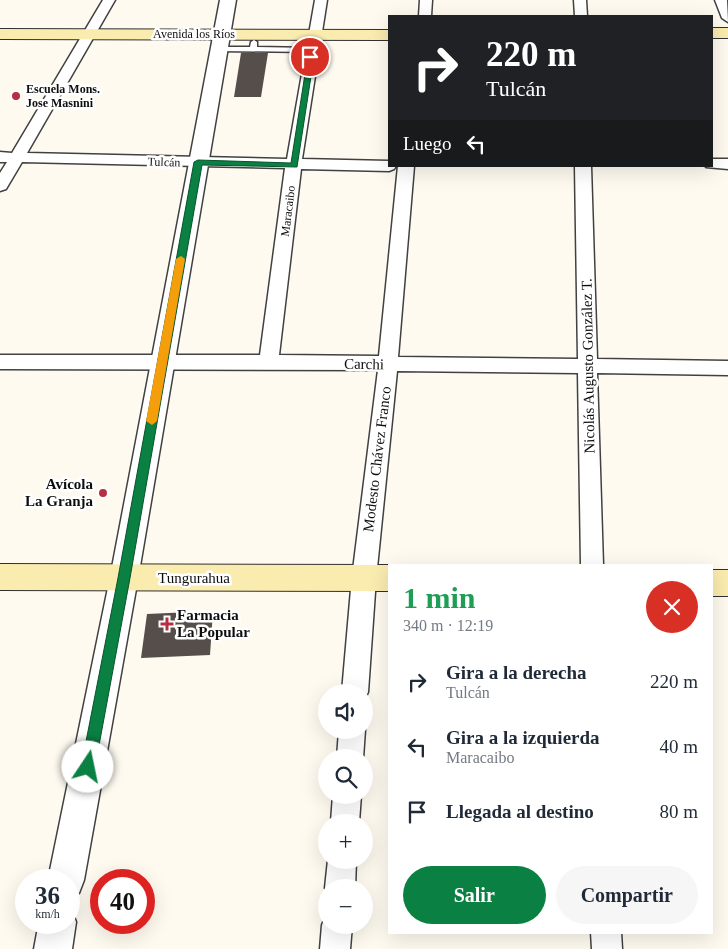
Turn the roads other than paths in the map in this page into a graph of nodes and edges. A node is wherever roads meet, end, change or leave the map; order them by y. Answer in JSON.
{"nodes":[{"id":1,"x":109,"y":0,"type":"edge"},
{"id":2,"x":228,"y":0,"type":"edge"},
{"id":3,"x":321,"y":0,"type":"edge"},
{"id":4,"x":426,"y":0,"type":"edge"},
{"id":5,"x":580,"y":0,"type":"edge"},
{"id":6,"x":721,"y":0,"type":"edge"},
{"id":7,"x":424,"y":15,"type":"edge"},
{"id":8,"x":580,"y":15,"type":"edge"},
{"id":9,"x":728,"y":18,"type":"edge"},
{"id":10,"x":713,"y":33,"type":"edge"},
{"id":11,"x":728,"y":33,"type":"edge"},
{"id":12,"x":0,"y":34,"type":"edge"},
{"id":13,"x":388,"y":35,"type":"edge"},
{"id":14,"x":88,"y":38,"type":"junction"},
{"id":15,"x":713,"y":40,"type":"edge"},
{"id":16,"x":728,"y":40,"type":"edge"},
{"id":17,"x":0,"y":41,"type":"edge"},
{"id":18,"x":388,"y":42,"type":"edge"},
{"id":19,"x":221,"y":45,"type":"junction"},
{"id":20,"x":254,"y":46,"type":"junction"},
{"id":21,"x":312,"y":46,"type":"junction"},
{"id":22,"x":239,"y":54,"type":"dead end"},
{"id":23,"x":292,"y":56,"type":"dead end"},
{"id":24,"x":0,"y":158,"type":"edge"},
{"id":25,"x":18,"y":158,"type":"junction"},
{"id":26,"x":198,"y":162,"type":"junction"},
{"id":27,"x":713,"y":164,"type":"edge"},
{"id":28,"x":728,"y":164,"type":"edge"},
{"id":29,"x":294,"y":165,"type":"junction"},
{"id":30,"x":388,"y":166,"type":"edge"},
{"id":31,"x":406,"y":167,"type":"edge"},
{"id":32,"x":583,"y":167,"type":"edge"},
{"id":33,"x":0,"y":186,"type":"edge"},
{"id":34,"x":0,"y":362,"type":"edge"},
{"id":35,"x":269,"y":362,"type":"junction"},
{"id":36,"x":162,"y":363,"type":"junction"},
{"id":37,"x":388,"y":364,"type":"junction"},
{"id":38,"x":588,"y":366,"type":"junction"},
{"id":39,"x":728,"y":368,"type":"edge"},
{"id":40,"x":592,"y":564,"type":"edge"},
{"id":41,"x":0,"y":577,"type":"edge"},
{"id":42,"x":124,"y":578,"type":"junction"},
{"id":43,"x":376,"y":578,"type":"edge"},
{"id":44,"x":713,"y":583,"type":"edge"},
{"id":45,"x":728,"y":583,"type":"edge"},
{"id":46,"x":356,"y":684,"type":"edge"},
{"id":47,"x":68,"y":869,"type":"edge"},
{"id":48,"x":56,"y":934,"type":"edge"},
{"id":49,"x":336,"y":934,"type":"edge"},
{"id":50,"x":606,"y":934,"type":"edge"},
{"id":51,"x":53,"y":949,"type":"edge"},
{"id":52,"x":335,"y":949,"type":"edge"},
{"id":53,"x":607,"y":949,"type":"edge"}],
"edges":[{"from":1,"to":14,"type":"street"},
{"from":2,"to":19,"type":"street"},
{"from":3,"to":21,"type":"street","name":"Maracaibo"},
{"from":4,"to":7,"type":"street"},
{"from":5,"to":8,"type":"street"},
{"from":6,"to":9,"type":"street"},
{"from":10,"to":11,"type":"main road"},
{"from":12,"to":14,"type":"main road","name":"Avenida los Ríos"},
{"from":13,"to":21,"type":"main road","name":"Avenida los Ríos"},
{"from":14,"to":17,"type":"main road","name":"Avenida los Ríos"},
{"from":14,"to":19,"type":"main road","name":"Avenida los Ríos"},
{"from":14,"to":25,"type":"street"},
{"from":15,"to":16,"type":"main road"},
{"from":18,"to":21,"type":"main road","name":"Avenida los Ríos"},
{"from":19,"to":20,"type":"main road","name":"Avenida los Ríos"},
{"from":19,"to":21,"type":"main road","name":"Avenida los Ríos"},
{"from":19,"to":22,"type":"lane"},
{"from":19,"to":26,"type":"street"},
{"from":20,"to":21,"type":"main road","name":"Avenida los Ríos"},
{"from":20,"to":21,"type":"lane"},
{"from":21,"to":23,"type":"lane"},
{"from":21,"to":29,"type":"street","name":"Maracaibo"},
{"from":24,"to":25,"type":"street","name":"Tulcán"},
{"from":25,"to":26,"type":"street","name":"Tulcán"},
{"from":25,"to":33,"type":"street"},
{"from":26,"to":29,"type":"street","name":"Tulcán"},
{"from":26,"to":36,"type":"street"},
{"from":27,"to":28,"type":"street"},
{"from":29,"to":30,"type":"street","name":"Tulcán"},
{"from":29,"to":35,"type":"street","name":"Maracaibo"},
{"from":31,"to":37,"type":"street","name":"Modesto Chávez Franco"},
{"from":32,"to":38,"type":"street","name":"Nicolás Augusto González T."},
{"from":34,"to":36,"type":"street","name":"Carchi"},
{"from":35,"to":36,"type":"street","name":"Carchi"},
{"from":35,"to":37,"type":"street","name":"Carchi"},
{"from":36,"to":42,"type":"street"},
{"from":37,"to":38,"type":"street","name":"Carchi"},
{"from":37,"to":43,"type":"street","name":"Modesto Chávez Franco"},
{"from":38,"to":39,"type":"street","name":"Carchi"},
{"from":38,"to":40,"type":"street","name":"Nicolás Augusto González T."},
{"from":41,"to":42,"type":"main road","name":"Tungurahua"},
{"from":42,"to":43,"type":"main road","name":"Tungurahua"},
{"from":42,"to":47,"type":"street"},
{"from":43,"to":46,"type":"street","name":"Modesto Chávez Franco"},
{"from":44,"to":45,"type":"main road"},
{"from":48,"to":51,"type":"street"},
{"from":49,"to":52,"type":"street"},
{"from":50,"to":53,"type":"street"}]}
